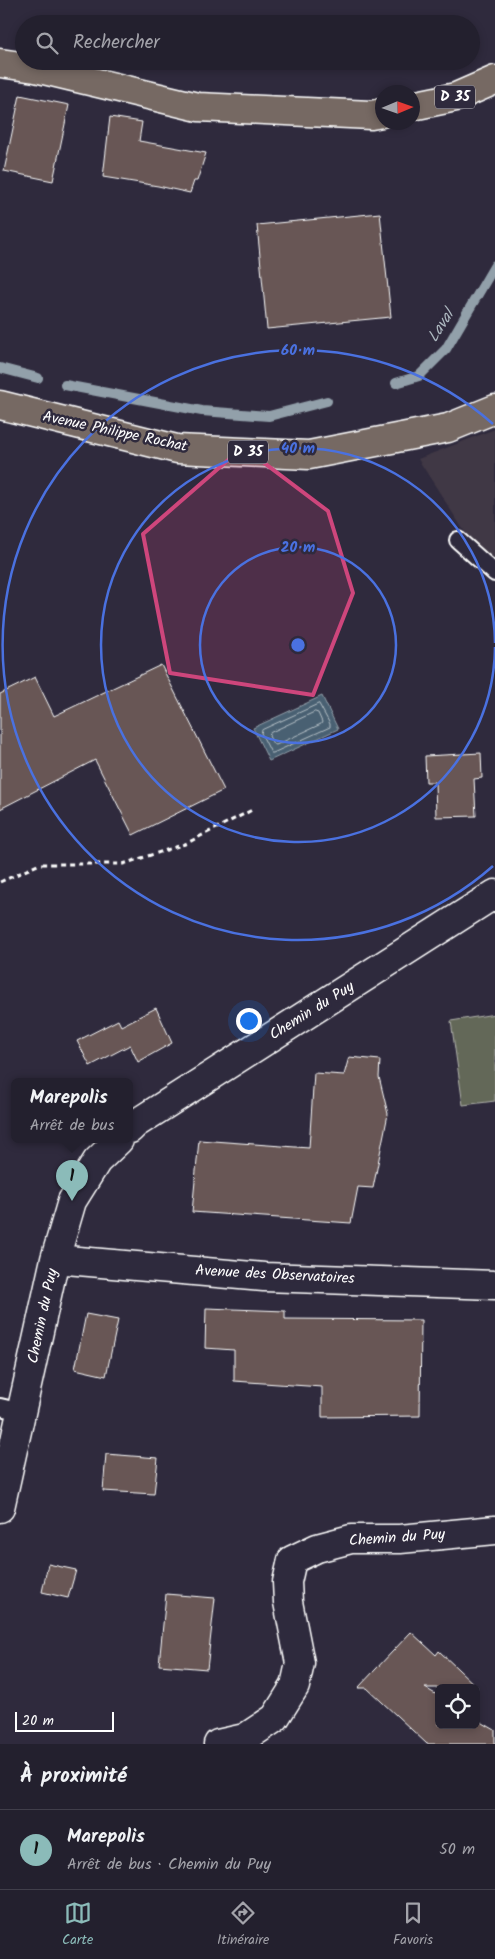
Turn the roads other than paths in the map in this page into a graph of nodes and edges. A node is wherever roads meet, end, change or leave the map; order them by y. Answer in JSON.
{"nodes":[{"id":1,"x":0,"y":63,"type":"edge"},
{"id":2,"x":15,"y":65,"type":"edge"},
{"id":3,"x":43,"y":70,"type":"edge"},
{"id":4,"x":495,"y":80,"type":"edge"},
{"id":5,"x":420,"y":104,"type":"edge"},
{"id":6,"x":375,"y":114,"type":"edge"},
{"id":7,"x":0,"y":405,"type":"edge"},
{"id":8,"x":495,"y":409,"type":"edge"},
{"id":9,"x":458,"y":540,"type":"dead end"},
{"id":10,"x":495,"y":573,"type":"edge"},
{"id":11,"x":495,"y":894,"type":"edge"},
{"id":12,"x":133,"y":1126,"type":"edge"},
{"id":13,"x":116,"y":1143,"type":"edge"},
{"id":14,"x":56,"y":1259,"type":"junction"},
{"id":15,"x":495,"y":1285,"type":"edge"},
{"id":16,"x":11,"y":1410,"type":"edge"},
{"id":17,"x":0,"y":1508,"type":"edge"},
{"id":18,"x":495,"y":1530,"type":"edge"},
{"id":19,"x":218,"y":1744,"type":"edge"}],
"edges":[{"from":1,"to":2,"type":"main road"},
{"from":3,"to":6,"type":"main road"},
{"from":4,"to":5,"type":"main road","number":"D 35"},
{"from":7,"to":8,"type":"main road","name":"Avenue Philippe Rochat","number":"D 35"},
{"from":9,"to":10,"type":"lane"},
{"from":11,"to":12,"type":"street","name":"Chemin du Puy"},
{"from":13,"to":14,"type":"street","name":"Chemin du Puy"},
{"from":14,"to":15,"type":"street","name":"Avenue des Observatoires"},
{"from":14,"to":16,"type":"street","name":"Chemin du Puy"},
{"from":16,"to":17,"type":"street","name":"Chemin du Puy"},
{"from":18,"to":19,"type":"street","name":"Chemin du Puy"}]}
